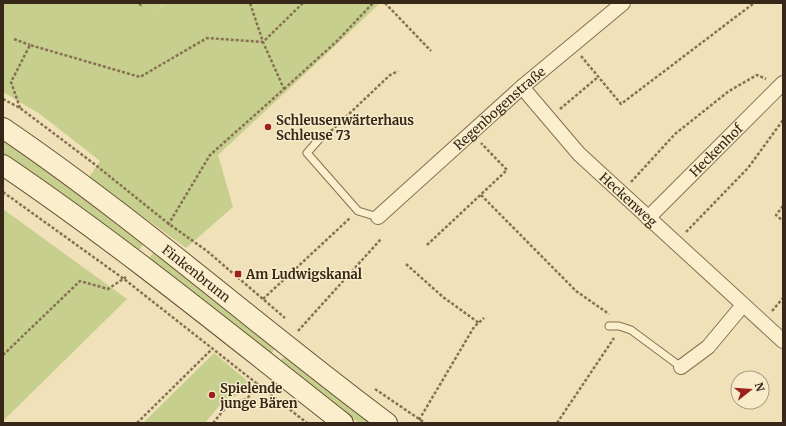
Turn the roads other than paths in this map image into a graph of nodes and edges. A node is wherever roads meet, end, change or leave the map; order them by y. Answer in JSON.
{"nodes":[{"id":1,"x":623,"y":3,"type":"edge"},
{"id":2,"x":782,"y":85,"type":"edge"},
{"id":3,"x":522,"y":87,"type":"junction"},
{"id":4,"x":3,"y":128,"type":"edge"},
{"id":5,"x":322,"y":136,"type":"road end"},
{"id":6,"x":3,"y":165,"type":"edge"},
{"id":7,"x":378,"y":217,"type":"joint"},
{"id":8,"x":648,"y":218,"type":"junction"},
{"id":9,"x":743,"y":305,"type":"junction"},
{"id":10,"x":609,"y":326,"type":"dead end"},
{"id":11,"x":783,"y":341,"type":"edge"},
{"id":12,"x":681,"y":367,"type":"joint"},
{"id":13,"x":343,"y":423,"type":"edge"},
{"id":14,"x":387,"y":423,"type":"edge"}],
"edges":[{"from":1,"to":3,"type":"street","name":"Regenbogenstraße"},
{"from":2,"to":8,"type":"street","name":"Heckenhof"},
{"from":3,"to":7,"type":"street","name":"Regenbogenstraße"},
{"from":3,"to":8,"type":"street","name":"Heckenweg"},
{"from":4,"to":14,"type":"main road","name":"Finkenbrunn"},
{"from":5,"to":7,"type":"lane"},
{"from":6,"to":13,"type":"main road","name":"Finkenbrunn"},
{"from":8,"to":9,"type":"street","name":"Heckenweg"},
{"from":9,"to":11,"type":"street","name":"Heckenweg"},
{"from":9,"to":12,"type":"street"},
{"from":10,"to":12,"type":"lane"}]}
